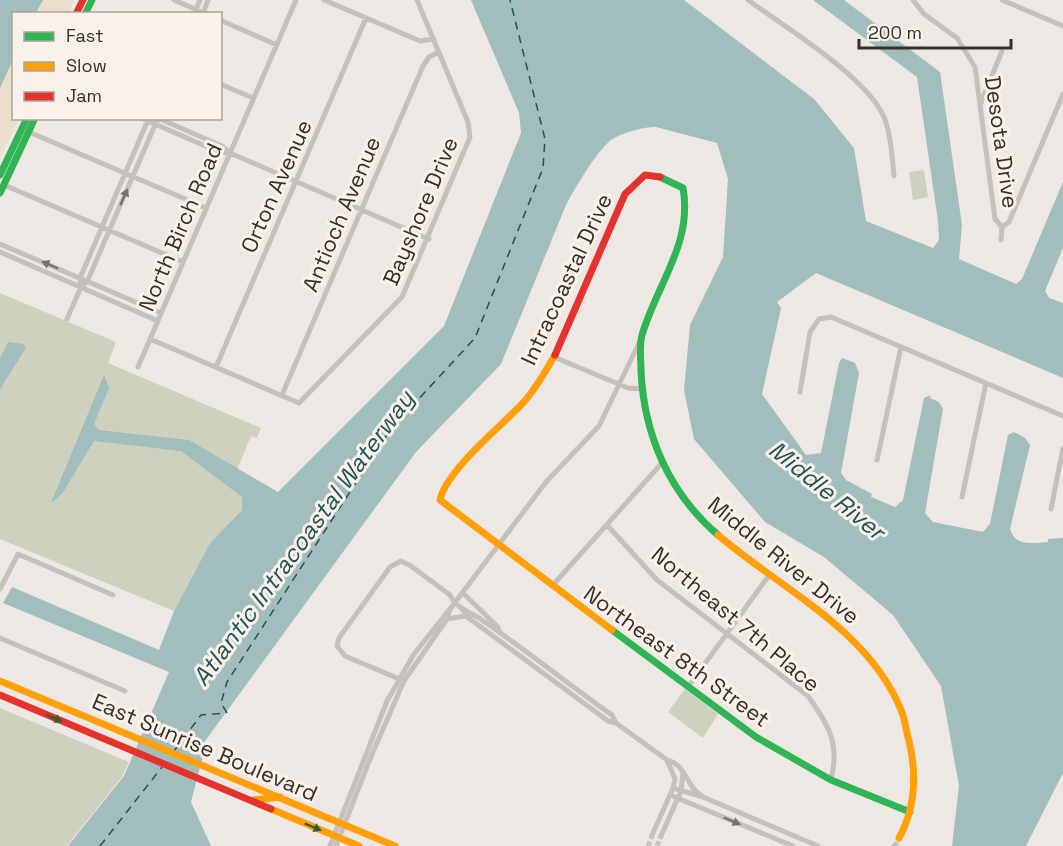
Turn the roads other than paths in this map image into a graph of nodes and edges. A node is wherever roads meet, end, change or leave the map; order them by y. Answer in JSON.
{"nodes":[{"id":1,"x":174,"y":0,"type":"edge"},
{"id":2,"x":200,"y":0,"type":"edge"},
{"id":3,"x":296,"y":0,"type":"edge"},
{"id":4,"x":324,"y":0,"type":"edge"},
{"id":5,"x":417,"y":0,"type":"edge"},
{"id":6,"x":748,"y":0,"type":"edge"},
{"id":7,"x":913,"y":0,"type":"edge"},
{"id":8,"x":1002,"y":0,"type":"edge"},
{"id":9,"x":195,"y":11,"type":"edge"},
{"id":10,"x":366,"y":18,"type":"junction"},
{"id":11,"x":222,"y":21,"type":"edge"},
{"id":12,"x":1063,"y":26,"type":"edge"},
{"id":13,"x":434,"y":39,"type":"junction"},
{"id":14,"x":277,"y":45,"type":"junction"},
{"id":15,"x":1002,"y":51,"type":"dead end"},
{"id":16,"x":439,"y":52,"type":"junction"},
{"id":17,"x":222,"y":85,"type":"edge"},
{"id":18,"x":1063,"y":94,"type":"edge"},
{"id":19,"x":254,"y":98,"type":"junction"},
{"id":20,"x":980,"y":106,"type":"junction"},
{"id":21,"x":26,"y":120,"type":"edge"},
{"id":22,"x":34,"y":120,"type":"edge"},
{"id":23,"x":148,"y":120,"type":"edge"},
{"id":24,"x":158,"y":120,"type":"edge"},
{"id":25,"x":29,"y":132,"type":"junction"},
{"id":26,"x":230,"y":153,"type":"junction"},
{"id":27,"x":125,"y":173,"type":"junction"},
{"id":28,"x":0,"y":175,"type":"edge"},
{"id":29,"x":894,"y":176,"type":"dead end"},
{"id":30,"x":133,"y":177,"type":"junction"},
{"id":31,"x":666,"y":178,"type":"joint"},
{"id":32,"x":295,"y":182,"type":"junction"},
{"id":33,"x":4,"y":185,"type":"junction"},
{"id":34,"x":0,"y":193,"type":"edge"},
{"id":35,"x":206,"y":208,"type":"junction"},
{"id":36,"x":361,"y":210,"type":"junction"},
{"id":37,"x":1002,"y":227,"type":"junction"},
{"id":38,"x":102,"y":228,"type":"junction"},
{"id":39,"x":109,"y":231,"type":"junction"},
{"id":40,"x":429,"y":239,"type":"junction"},
{"id":41,"x":1001,"y":240,"type":"dead end"},
{"id":42,"x":0,"y":244,"type":"edge"},
{"id":43,"x":8,"y":247,"type":"junction"},
{"id":44,"x":2,"y":253,"type":"edge"},
{"id":45,"x":183,"y":262,"type":"junction"},
{"id":46,"x":80,"y":279,"type":"junction"},
{"id":47,"x":87,"y":282,"type":"junction"},
{"id":48,"x":81,"y":287,"type":"junction"},
{"id":49,"x":123,"y":297,"type":"junction"},
{"id":50,"x":120,"y":304,"type":"junction"},
{"id":51,"x":161,"y":313,"type":"junction"},
{"id":52,"x":67,"y":319,"type":"dead end"},
{"id":53,"x":158,"y":321,"type":"junction"},
{"id":54,"x":641,"y":338,"type":"junction"},
{"id":55,"x":150,"y":339,"type":"junction"},
{"id":56,"x":901,"y":347,"type":"junction"},
{"id":57,"x":554,"y":357,"type":"junction"},
{"id":58,"x":138,"y":367,"type":"dead end"},
{"id":59,"x":216,"y":367,"type":"junction"},
{"id":60,"x":986,"y":383,"type":"junction"},
{"id":61,"x":620,"y":385,"type":"junction"},
{"id":62,"x":642,"y":389,"type":"junction"},
{"id":63,"x":800,"y":392,"type":"dead end"},
{"id":64,"x":282,"y":395,"type":"junction"},
{"id":65,"x":1063,"y":416,"type":"edge"},
{"id":66,"x":1063,"y":448,"type":"edge"},
{"id":67,"x":877,"y":460,"type":"dead end"},
{"id":68,"x":661,"y":464,"type":"junction"},
{"id":69,"x":962,"y":496,"type":"dead end"},
{"id":70,"x":440,"y":500,"type":"joint"},
{"id":71,"x":1051,"y":509,"type":"dead end"},
{"id":72,"x":607,"y":525,"type":"junction"},
{"id":73,"x":497,"y":545,"type":"junction"},
{"id":74,"x":770,"y":574,"type":"junction"},
{"id":75,"x":552,"y":586,"type":"junction"},
{"id":76,"x":0,"y":589,"type":"edge"},
{"id":77,"x":462,"y":593,"type":"junction"},
{"id":78,"x":114,"y":595,"type":"dead end"},
{"id":79,"x":455,"y":603,"type":"junction"},
{"id":80,"x":461,"y":608,"type":"junction"},
{"id":81,"x":450,"y":609,"type":"junction"},
{"id":82,"x":466,"y":616,"type":"junction"},
{"id":83,"x":447,"y":619,"type":"junction"},
{"id":84,"x":500,"y":633,"type":"junction"},
{"id":85,"x":726,"y":634,"type":"junction"},
{"id":86,"x":0,"y":638,"type":"edge"},
{"id":87,"x":401,"y":680,"type":"junction"},
{"id":88,"x":0,"y":681,"type":"edge"},
{"id":89,"x":688,"y":687,"type":"junction"},
{"id":90,"x":125,"y":691,"type":"dead end"},
{"id":91,"x":0,"y":695,"type":"edge"},
{"id":92,"x":616,"y":723,"type":"junction"},
{"id":93,"x":667,"y":760,"type":"junction"},
{"id":94,"x":683,"y":773,"type":"junction"},
{"id":95,"x":831,"y":780,"type":"junction"},
{"id":96,"x":673,"y":788,"type":"junction"},
{"id":97,"x":681,"y":791,"type":"junction"},
{"id":98,"x":670,"y":795,"type":"junction"},
{"id":99,"x":280,"y":797,"type":"junction"},
{"id":100,"x":704,"y":797,"type":"junction"},
{"id":101,"x":678,"y":798,"type":"junction"},
{"id":102,"x":249,"y":800,"type":"junction"},
{"id":103,"x":910,"y":812,"type":"junction"},
{"id":104,"x":342,"y":824,"type":"junction"},
{"id":105,"x":653,"y":833,"type":"tunnel mouth"},
{"id":106,"x":661,"y":836,"type":"tunnel mouth"},
{"id":107,"x":336,"y":837,"type":"junction"},
{"id":108,"x":896,"y":843,"type":"edge"},
{"id":109,"x":330,"y":846,"type":"edge"},
{"id":110,"x":336,"y":846,"type":"edge"},
{"id":111,"x":359,"y":846,"type":"edge"},
{"id":112,"x":395,"y":846,"type":"edge"},
{"id":113,"x":793,"y":846,"type":"edge"},
{"id":114,"x":818,"y":846,"type":"edge"}],
"edges":[{"from":1,"to":9,"type":"street"},
{"from":2,"to":9,"type":"street"},
{"from":3,"to":14,"type":"street","name":"North Birch Road"},
{"from":4,"to":10,"type":"street"},
{"from":5,"to":13,"type":"street","name":"Bayshore Drive"},
{"from":6,"to":29,"type":"street"},
{"from":7,"to":20,"type":"street","name":"Desota Drive"},
{"from":8,"to":12,"type":"street"},
{"from":10,"to":13,"type":"street"},
{"from":10,"to":32,"type":"street","name":"Orton Avenue"},
{"from":11,"to":14,"type":"street"},
{"from":13,"to":16,"type":"street","name":"Bayshore Drive"},
{"from":14,"to":19,"type":"street","name":"North Birch Road"},
{"from":15,"to":20,"type":"street"},
{"from":16,"to":36,"type":"street","name":"Antioch Avenue"},
{"from":16,"to":40,"type":"street","name":"Bayshore Drive"},
{"from":17,"to":19,"type":"street"},
{"from":18,"to":37,"type":"street"},
{"from":19,"to":26,"type":"street","name":"North Birch Road"},
{"from":20,"to":37,"type":"street","name":"Desota Drive"},
{"from":21,"to":28,"type":"street"},
{"from":22,"to":25,"type":"street"},
{"from":23,"to":24,"type":"street"},
{"from":23,"to":27,"type":"street"},
{"from":24,"to":26,"type":"street"},
{"from":24,"to":30,"type":"street"},
{"from":25,"to":27,"type":"street"},
{"from":25,"to":33,"type":"street"},
{"from":26,"to":32,"type":"street"},
{"from":26,"to":35,"type":"street","name":"North Birch Road"},
{"from":27,"to":30,"type":"street"},
{"from":27,"to":38,"type":"street"},
{"from":30,"to":35,"type":"street"},
{"from":39,"to":30,"type":"street","one_way":true},
{"from":31,"to":54,"type":"street","name":"Middle River Drive"},
{"from":31,"to":57,"type":"street","name":"Intracoastal Drive"},
{"from":32,"to":36,"type":"street"},
{"from":32,"to":59,"type":"street","name":"Orton Avenue"},
{"from":33,"to":34,"type":"street"},
{"from":33,"to":38,"type":"street"},
{"from":35,"to":45,"type":"street","name":"North Birch Road"},
{"from":36,"to":40,"type":"street"},
{"from":36,"to":64,"type":"street","name":"Antioch Avenue"},
{"from":37,"to":41,"type":"street","name":"Desota Drive"},
{"from":38,"to":39,"type":"street"},
{"from":38,"to":46,"type":"street"},
{"from":39,"to":45,"type":"street"},
{"from":39,"to":47,"type":"street"},
{"from":40,"to":64,"type":"street","name":"Bayshore Drive"},
{"from":42,"to":43,"type":"street"},
{"from":43,"to":44,"type":"street"},
{"from":46,"to":43,"type":"street","one_way":true},
{"from":44,"to":48,"type":"street"},
{"from":45,"to":51,"type":"street","name":"North Birch Road"},
{"from":46,"to":47,"type":"street"},
{"from":46,"to":48,"type":"street"},
{"from":47,"to":48,"type":"street"},
{"from":47,"to":49,"type":"street"},
{"from":48,"to":50,"type":"street"},
{"from":48,"to":52,"type":"street"},
{"from":49,"to":50,"type":"street"},
{"from":49,"to":51,"type":"street"},
{"from":50,"to":53,"type":"street"},
{"from":51,"to":53,"type":"street","name":"North Birch Road"},
{"from":53,"to":55,"type":"street","name":"North Birch Road"},
{"from":54,"to":61,"type":"street"},
{"from":54,"to":62,"type":"street","name":"Middle River Drive"},
{"from":55,"to":58,"type":"street","name":"North Birch Road"},
{"from":55,"to":59,"type":"street"},
{"from":56,"to":60,"type":"street"},
{"from":56,"to":63,"type":"street"},
{"from":56,"to":67,"type":"street"},
{"from":57,"to":61,"type":"street"},
{"from":57,"to":70,"type":"street","name":"Intracoastal Drive"},
{"from":59,"to":64,"type":"street"},
{"from":60,"to":65,"type":"street"},
{"from":60,"to":69,"type":"street"},
{"from":61,"to":62,"type":"street"},
{"from":61,"to":73,"type":"street"},
{"from":62,"to":68,"type":"street","name":"Middle River Drive"},
{"from":66,"to":71,"type":"street"},
{"from":68,"to":72,"type":"street"},
{"from":68,"to":74,"type":"street","name":"Middle River Drive"},
{"from":70,"to":73,"type":"street","name":"Northeast 8th Street"},
{"from":72,"to":75,"type":"street"},
{"from":72,"to":85,"type":"street","name":"Northeast 7th Place"},
{"from":73,"to":75,"type":"street","name":"Northeast 8th Street"},
{"from":73,"to":77,"type":"street"},
{"from":74,"to":85,"type":"street"},
{"from":74,"to":103,"type":"street","name":"Middle River Drive"},
{"from":75,"to":89,"type":"street","name":"Northeast 8th Street"},
{"from":76,"to":78,"type":"street"},
{"from":77,"to":79,"type":"street"},
{"from":77,"to":84,"type":"street"},
{"from":79,"to":80,"type":"street"},
{"from":79,"to":81,"type":"street"},
{"from":79,"to":87,"type":"street"},
{"from":80,"to":82,"type":"street"},
{"from":80,"to":84,"type":"street"},
{"from":81,"to":83,"type":"street"},
{"from":81,"to":87,"type":"street"},
{"from":82,"to":83,"type":"street"},
{"from":82,"to":92,"type":"street"},
{"from":83,"to":87,"type":"street"},
{"from":84,"to":92,"type":"street"},
{"from":85,"to":89,"type":"street"},
{"from":85,"to":95,"type":"street","name":"Northeast 7th Place"},
{"from":86,"to":90,"type":"street"},
{"from":87,"to":104,"type":"street"},
{"from":88,"to":99,"type":"street","name":"East Sunrise Boulevard"},
{"from":89,"to":95,"type":"street","name":"Northeast 8th Street"},
{"from":91,"to":102,"type":"street","name":"East Sunrise Boulevard","one_way":true},
{"from":92,"to":93,"type":"street"},
{"from":93,"to":94,"type":"street"},
{"from":93,"to":96,"type":"street"},
{"from":94,"to":97,"type":"street"},
{"from":94,"to":100,"type":"street"},
{"from":95,"to":103,"type":"street","name":"Northeast 8th Street"},
{"from":96,"to":97,"type":"street"},
{"from":96,"to":98,"type":"street"},
{"from":97,"to":100,"type":"street"},
{"from":97,"to":101,"type":"street"},
{"from":98,"to":101,"type":"street"},
{"from":98,"to":105,"type":"street"},
{"from":99,"to":102,"type":"street"},
{"from":99,"to":104,"type":"street","name":"East Sunrise Boulevard"},
{"from":100,"to":114,"type":"street"},
{"from":101,"to":106,"type":"street"},
{"from":101,"to":113,"type":"street","one_way":true},
{"from":102,"to":107,"type":"street","name":"East Sunrise Boulevard","one_way":true},
{"from":103,"to":108,"type":"street","name":"Middle River Drive"},
{"from":104,"to":107,"type":"street"},
{"from":104,"to":112,"type":"street","name":"East Sunrise Boulevard"},
{"from":107,"to":109,"type":"street"},
{"from":107,"to":110,"type":"street"},
{"from":107,"to":111,"type":"street","name":"East Sunrise Boulevard"}]}
